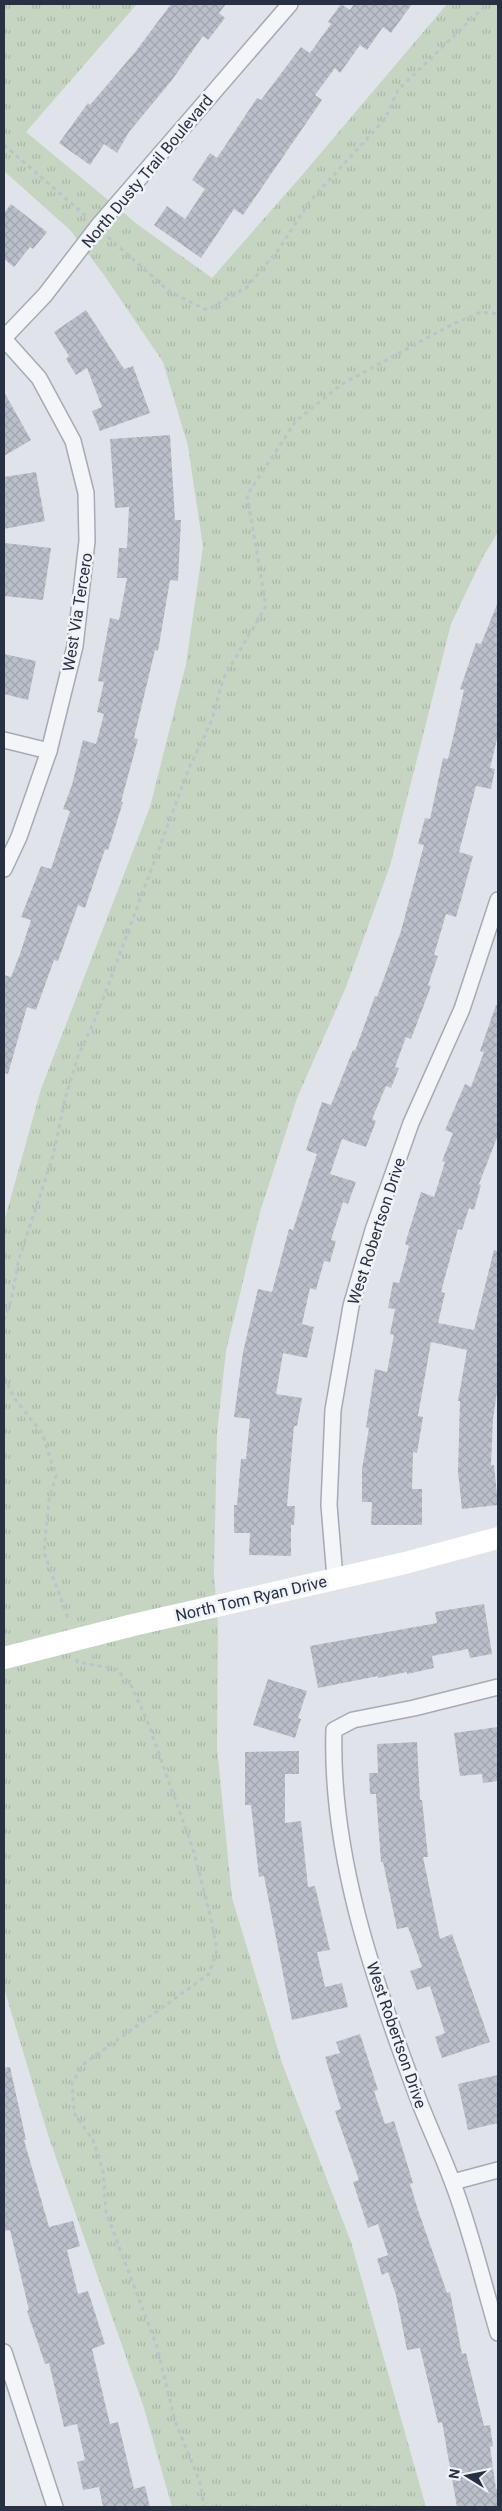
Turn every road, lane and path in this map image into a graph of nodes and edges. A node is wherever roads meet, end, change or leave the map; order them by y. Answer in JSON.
{"nodes":[{"id":1,"x":290,"y":4,"type":"edge"},
{"id":2,"x":488,"y":4,"type":"edge"},
{"id":3,"x":4,"y":145,"type":"edge"},
{"id":4,"x":98,"y":226,"type":"junction"},
{"id":5,"x":498,"y":314,"type":"edge"},
{"id":6,"x":4,"y":339,"type":"edge"},
{"id":7,"x":4,"y":740,"type":"edge"},
{"id":8,"x":49,"y":751,"type":"junction"},
{"id":9,"x":4,"y":869,"type":"edge"},
{"id":10,"x":498,"y":900,"type":"edge"},
{"id":11,"x":4,"y":1320,"type":"edge"},
{"id":12,"x":4,"y":1377,"type":"edge"},
{"id":13,"x":498,"y":1538,"type":"edge"},
{"id":14,"x":335,"y":1578,"type":"junction"},
{"id":15,"x":74,"y":1639,"type":"junction"},
{"id":16,"x":4,"y":1658,"type":"edge"},
{"id":17,"x":498,"y":1687,"type":"edge"},
{"id":18,"x":498,"y":2170,"type":"edge"},
{"id":19,"x":453,"y":2182,"type":"junction"},
{"id":20,"x":498,"y":2333,"type":"edge"},
{"id":21,"x":4,"y":2352,"type":"edge"},
{"id":22,"x":55,"y":2507,"type":"edge"},
{"id":23,"x":204,"y":2507,"type":"edge"}],
"edges":[{"from":1,"to":4,"type":"street","name":"North Dusty Trail Boulevard"},
{"from":2,"to":4,"type":"path"},
{"from":3,"to":4,"type":"path"},
{"from":4,"to":6,"type":"street","name":"North Dusty Trail Boulevard"},
{"from":5,"to":11,"type":"path"},
{"from":6,"to":8,"type":"street","name":"West Via Tercero"},
{"from":7,"to":8,"type":"street"},
{"from":8,"to":9,"type":"street","name":"West Via Tercero"},
{"from":10,"to":14,"type":"street","name":"West Robertson Drive"},
{"from":12,"to":15,"type":"path"},
{"from":13,"to":14,"type":"street","name":"North Tom Ryan Drive"},
{"from":14,"to":15,"type":"street","name":"North Tom Ryan Drive"},
{"from":15,"to":16,"type":"street","name":"North Tom Ryan Drive"},
{"from":15,"to":23,"type":"path"},
{"from":17,"to":19,"type":"street","name":"West Robertson Drive"},
{"from":18,"to":19,"type":"street"},
{"from":19,"to":20,"type":"street","name":"West Robertson Drive"},
{"from":21,"to":22,"type":"street"}]}
